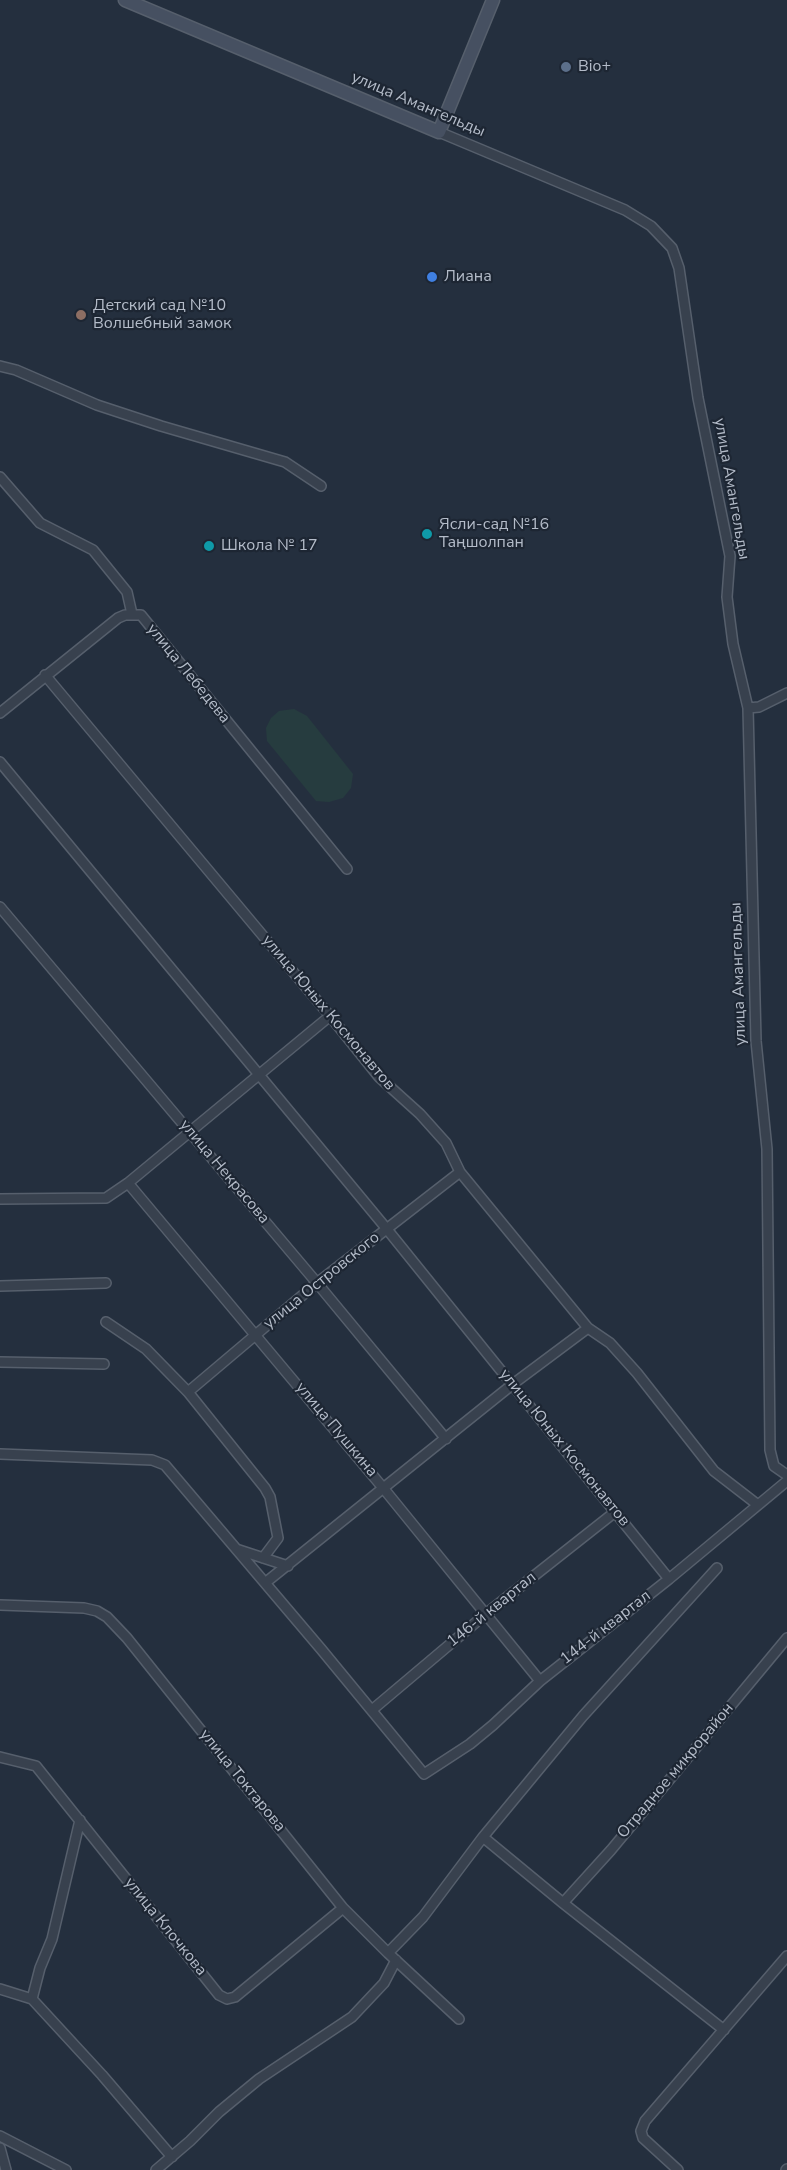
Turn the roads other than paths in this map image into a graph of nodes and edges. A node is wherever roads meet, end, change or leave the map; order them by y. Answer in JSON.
{"nodes":[{"id":1,"x":125,"y":0,"type":"edge"},
{"id":2,"x":493,"y":0,"type":"edge"},
{"id":3,"x":439,"y":132,"type":"junction"},
{"id":4,"x":0,"y":366,"type":"edge"},
{"id":5,"x":0,"y":477,"type":"edge"},
{"id":6,"x":321,"y":486,"type":"dead end"},
{"id":7,"x":132,"y":614,"type":"junction"},
{"id":8,"x":45,"y":675,"type":"junction"},
{"id":9,"x":787,"y":693,"type":"edge"},
{"id":10,"x":748,"y":708,"type":"junction"},
{"id":11,"x":0,"y":713,"type":"edge"},
{"id":12,"x":0,"y":762,"type":"edge"},
{"id":13,"x":347,"y":868,"type":"dead end"},
{"id":14,"x":0,"y":907,"type":"edge"},
{"id":15,"x":330,"y":1016,"type":"junction"},
{"id":16,"x":258,"y":1074,"type":"junction"},
{"id":17,"x":189,"y":1131,"type":"junction"},
{"id":18,"x":460,"y":1172,"type":"junction"},
{"id":19,"x":128,"y":1183,"type":"junction"},
{"id":20,"x":0,"y":1199,"type":"edge"},
{"id":21,"x":386,"y":1228,"type":"junction"},
{"id":22,"x":106,"y":1283,"type":"dead end"},
{"id":23,"x":317,"y":1283,"type":"junction"},
{"id":24,"x":0,"y":1286,"type":"edge"},
{"id":25,"x":106,"y":1322,"type":"dead end"},
{"id":26,"x":588,"y":1328,"type":"junction"},
{"id":27,"x":256,"y":1336,"type":"junction"},
{"id":28,"x":0,"y":1362,"type":"edge"},
{"id":29,"x":104,"y":1364,"type":"dead end"},
{"id":30,"x":513,"y":1384,"type":"junction"},
{"id":31,"x":188,"y":1392,"type":"junction"},
{"id":32,"x":446,"y":1439,"type":"junction"},
{"id":33,"x":0,"y":1454,"type":"edge"},
{"id":34,"x":787,"y":1475,"type":"edge"},
{"id":35,"x":787,"y":1481,"type":"edge"},
{"id":36,"x":384,"y":1488,"type":"junction"},
{"id":37,"x":758,"y":1504,"type":"junction"},
{"id":38,"x":615,"y":1512,"type":"junction"},
{"id":39,"x":236,"y":1549,"type":"junction"},
{"id":40,"x":263,"y":1557,"type":"junction"},
{"id":41,"x":288,"y":1566,"type":"junction"},
{"id":42,"x":717,"y":1568,"type":"dead end"},
{"id":43,"x":669,"y":1579,"type":"junction"},
{"id":44,"x":265,"y":1583,"type":"junction"},
{"id":45,"x":0,"y":1605,"type":"edge"},
{"id":46,"x":487,"y":1613,"type":"junction"},
{"id":47,"x":787,"y":1638,"type":"edge"},
{"id":48,"x":540,"y":1680,"type":"junction"},
{"id":49,"x":372,"y":1710,"type":"junction"},
{"id":50,"x":0,"y":1757,"type":"edge"},
{"id":51,"x":80,"y":1820,"type":"junction"},
{"id":52,"x":483,"y":1837,"type":"junction"},
{"id":53,"x":563,"y":1903,"type":"junction"},
{"id":54,"x":344,"y":1908,"type":"junction"},
{"id":55,"x":388,"y":1953,"type":"junction"},
{"id":56,"x":787,"y":1956,"type":"edge"},
{"id":57,"x":396,"y":1960,"type":"junction"},
{"id":58,"x":0,"y":1989,"type":"edge"},
{"id":59,"x":32,"y":1999,"type":"junction"},
{"id":60,"x":459,"y":2019,"type":"dead end"},
{"id":61,"x":724,"y":2030,"type":"junction"},
{"id":62,"x":0,"y":2136,"type":"edge"},
{"id":63,"x":0,"y":2148,"type":"edge"},
{"id":64,"x":172,"y":2157,"type":"junction"},
{"id":65,"x":6,"y":2170,"type":"edge"},
{"id":66,"x":66,"y":2170,"type":"edge"},
{"id":67,"x":156,"y":2170,"type":"edge"},
{"id":68,"x":678,"y":2170,"type":"edge"}],
"edges":[{"from":1,"to":3,"type":"street","name":"улица Амангельды"},
{"from":2,"to":3,"type":"street"},
{"from":3,"to":10,"type":"street","name":"улица Амангельды"},
{"from":4,"to":6,"type":"street"},
{"from":5,"to":7,"type":"street"},
{"from":7,"to":8,"type":"street","name":"улица Лебедева"},
{"from":7,"to":13,"type":"street","name":"улица Лебедева"},
{"from":8,"to":11,"type":"street","name":"улица Лебедева"},
{"from":8,"to":15,"type":"street","name":"улица Юных Космонавтов"},
{"from":9,"to":10,"type":"street"},
{"from":10,"to":34,"type":"street","name":"улица Амангельды"},
{"from":12,"to":16,"type":"street","name":"улица Юных Космонавтов"},
{"from":14,"to":17,"type":"street","name":"улица Некрасова"},
{"from":15,"to":16,"type":"street"},
{"from":15,"to":18,"type":"street","name":"улица Юных Космонавтов"},
{"from":16,"to":17,"type":"street"},
{"from":16,"to":21,"type":"street","name":"улица Юных Космонавтов"},
{"from":17,"to":19,"type":"street"},
{"from":17,"to":23,"type":"street","name":"улица Некрасова"},
{"from":18,"to":21,"type":"street","name":"улица Островского"},
{"from":18,"to":26,"type":"street","name":"улица Юных Космонавтов"},
{"from":19,"to":20,"type":"street"},
{"from":19,"to":27,"type":"street","name":"улица Пушкина"},
{"from":21,"to":23,"type":"street","name":"улица Островского"},
{"from":21,"to":30,"type":"street","name":"улица Юных Космонавтов"},
{"from":22,"to":24,"type":"street"},
{"from":23,"to":27,"type":"street","name":"улица Островского"},
{"from":23,"to":32,"type":"street","name":"улица Некрасова"},
{"from":25,"to":31,"type":"street"},
{"from":26,"to":30,"type":"street"},
{"from":26,"to":37,"type":"street","name":"улица Юных Космонавтов"},
{"from":27,"to":31,"type":"street","name":"улица Островского"},
{"from":27,"to":36,"type":"street","name":"улица Пушкина"},
{"from":28,"to":29,"type":"street"},
{"from":30,"to":32,"type":"street"},
{"from":30,"to":38,"type":"street","name":"улица Юных Космонавтов"},
{"from":31,"to":40,"type":"street"},
{"from":32,"to":36,"type":"street"},
{"from":33,"to":39,"type":"street"},
{"from":35,"to":37,"type":"street","name":"144-й квартал"},
{"from":36,"to":41,"type":"street"},
{"from":36,"to":46,"type":"street","name":"улица Пушкина"},
{"from":37,"to":43,"type":"street","name":"144-й квартал"},
{"from":38,"to":43,"type":"street","name":"улица Юных Космонавтов"},
{"from":38,"to":46,"type":"street","name":"146-й квартал"},
{"from":39,"to":40,"type":"street"},
{"from":39,"to":44,"type":"street"},
{"from":40,"to":41,"type":"street"},
{"from":41,"to":44,"type":"street"},
{"from":42,"to":52,"type":"street"},
{"from":43,"to":48,"type":"street","name":"144-й квартал"},
{"from":44,"to":49,"type":"street"},
{"from":45,"to":54,"type":"street","name":"улица Токтарова"},
{"from":46,"to":48,"type":"street","name":"улица Пушкина"},
{"from":46,"to":49,"type":"street","name":"146-й квартал"},
{"from":47,"to":53,"type":"street","name":"Отрадное микрорайон"},
{"from":48,"to":49,"type":"street","name":"144-й квартал"},
{"from":50,"to":51,"type":"street","name":"улица Клочкова"},
{"from":51,"to":54,"type":"street","name":"улица Клочкова"},
{"from":51,"to":59,"type":"street"},
{"from":52,"to":53,"type":"street"},
{"from":52,"to":55,"type":"street"},
{"from":53,"to":61,"type":"street"},
{"from":54,"to":55,"type":"street","name":"улица Токтарова"},
{"from":55,"to":57,"type":"street","name":"улица Токтарова"},
{"from":56,"to":61,"type":"street"},
{"from":57,"to":60,"type":"street","name":"улица Токтарова"},
{"from":57,"to":64,"type":"street"},
{"from":58,"to":59,"type":"street"},
{"from":59,"to":64,"type":"street"},
{"from":61,"to":68,"type":"street"},
{"from":62,"to":66,"type":"street"},
{"from":63,"to":65,"type":"street"},
{"from":64,"to":67,"type":"street"}]}
